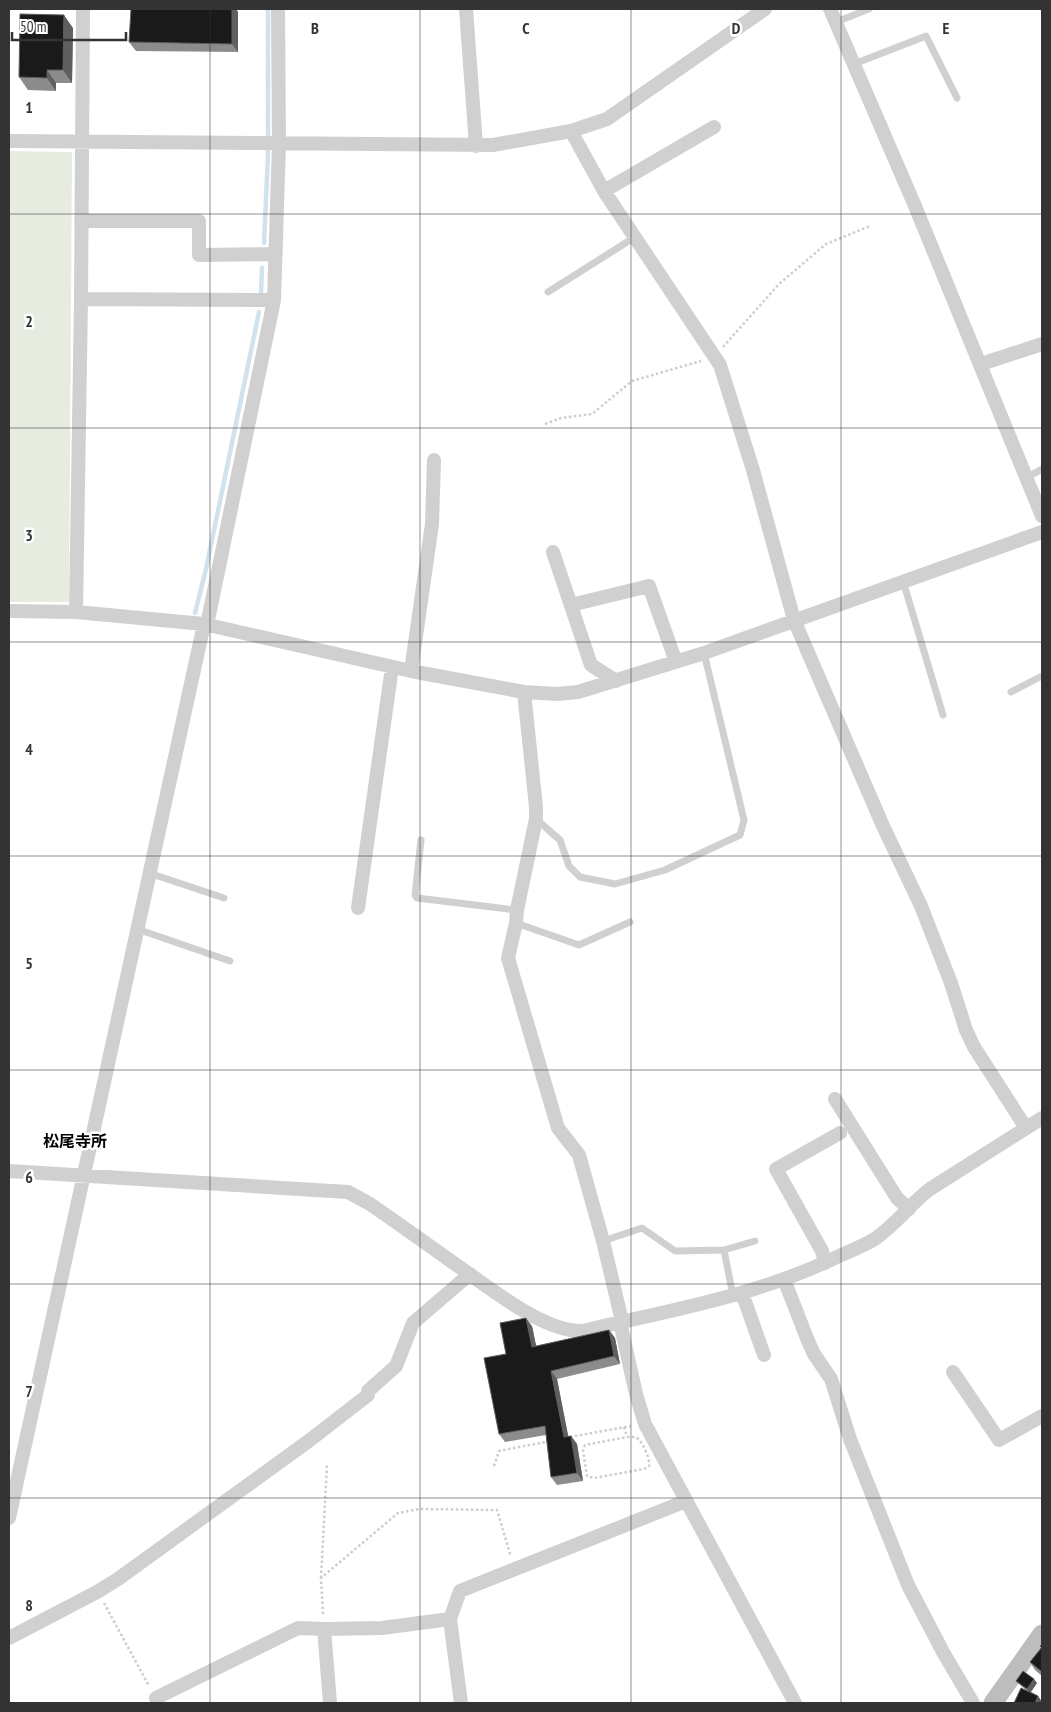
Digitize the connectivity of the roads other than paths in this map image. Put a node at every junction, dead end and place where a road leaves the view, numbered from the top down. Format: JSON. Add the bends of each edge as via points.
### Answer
{"nodes":[{"id":1,"x":83,"y":9,"type":"edge"},
{"id":2,"x":278,"y":9,"type":"edge"},
{"id":3,"x":466,"y":9,"type":"edge"},
{"id":4,"x":765,"y":9,"type":"edge"},
{"id":5,"x":830,"y":9,"type":"edge"},
{"id":6,"x":870,"y":9,"type":"edge"},
{"id":7,"x":836,"y":22,"type":"junction"},
{"id":8,"x":854,"y":64,"type":"junction"},
{"id":9,"x":957,"y":98,"type":"dead end"},
{"id":10,"x":714,"y":127,"type":"dead end"},
{"id":11,"x":571,"y":131,"type":"junction"},
{"id":12,"x":9,"y":142,"type":"edge"},
{"id":13,"x":82,"y":143,"type":"junction"},
{"id":14,"x":271,"y":144,"type":"junction"},
{"id":15,"x":476,"y":146,"type":"junction"},
{"id":16,"x":604,"y":190,"type":"junction"},
{"id":17,"x":81,"y":221,"type":"junction"},
{"id":18,"x":635,"y":237,"type":"junction"},
{"id":19,"x":276,"y":254,"type":"junction"},
{"id":20,"x":548,"y":292,"type":"dead end"},
{"id":21,"x":81,"y":299,"type":"junction"},
{"id":22,"x":274,"y":300,"type":"junction"},
{"id":23,"x":1042,"y":344,"type":"edge"},
{"id":24,"x":981,"y":364,"type":"junction"},
{"id":25,"x":434,"y":460,"type":"dead end"},
{"id":26,"x":1042,"y":469,"type":"edge"},
{"id":27,"x":1026,"y":478,"type":"junction"},
{"id":28,"x":1042,"y":516,"type":"edge"},
{"id":29,"x":1042,"y":532,"type":"edge"},
{"id":30,"x":553,"y":552,"type":"dead end"},
{"id":31,"x":903,"y":581,"type":"junction"},
{"id":32,"x":571,"y":604,"type":"junction"},
{"id":33,"x":9,"y":611,"type":"edge"},
{"id":34,"x":76,"y":612,"type":"junction"},
{"id":35,"x":794,"y":620,"type":"junction"},
{"id":36,"x":206,"y":624,"type":"junction"},
{"id":37,"x":704,"y":653,"type":"junction"},
{"id":38,"x":676,"y":662,"type":"junction"},
{"id":39,"x":392,"y":666,"type":"junction"},
{"id":40,"x":411,"y":671,"type":"junction"},
{"id":41,"x":1042,"y":676,"type":"edge"},
{"id":42,"x":616,"y":681,"type":"junction"},
{"id":43,"x":524,"y":692,"type":"junction"},
{"id":44,"x":1011,"y":692,"type":"dead end"},
{"id":45,"x":943,"y":715,"type":"dead end"},
{"id":46,"x":536,"y":819,"type":"junction"},
{"id":47,"x":421,"y":840,"type":"dead end"},
{"id":48,"x":149,"y":873,"type":"junction"},
{"id":49,"x":224,"y":898,"type":"dead end"},
{"id":50,"x":358,"y":908,"type":"dead end"},
{"id":51,"x":517,"y":917,"type":"junction"},
{"id":52,"x":630,"y":922,"type":"dead end"},
{"id":53,"x":137,"y":929,"type":"junction"},
{"id":54,"x":230,"y":961,"type":"dead end"},
{"id":55,"x":834,"y":1099,"type":"dead end"},
{"id":56,"x":1042,"y":1118,"type":"edge"},
{"id":57,"x":1026,"y":1128,"type":"junction"},
{"id":58,"x":840,"y":1133,"type":"dead end"},
{"id":59,"x":9,"y":1171,"type":"edge"},
{"id":60,"x":83,"y":1177,"type":"junction"},
{"id":61,"x":909,"y":1209,"type":"junction"},
{"id":62,"x":603,"y":1240,"type":"junction"},
{"id":63,"x":755,"y":1241,"type":"dead end"},
{"id":64,"x":724,"y":1250,"type":"junction"},
{"id":65,"x":826,"y":1263,"type":"junction"},
{"id":66,"x":470,"y":1274,"type":"junction"},
{"id":67,"x":784,"y":1279,"type":"junction"},
{"id":68,"x":738,"y":1295,"type":"junction"},
{"id":69,"x":621,"y":1322,"type":"junction"},
{"id":70,"x":764,"y":1355,"type":"dead end"},
{"id":71,"x":953,"y":1372,"type":"dead end"},
{"id":72,"x":1042,"y":1416,"type":"edge"},
{"id":73,"x":11,"y":1498,"type":"edge"},
{"id":74,"x":686,"y":1501,"type":"junction"},
{"id":75,"x":9,"y":1518,"type":"edge"},
{"id":76,"x":450,"y":1618,"type":"junction"},
{"id":77,"x":324,"y":1629,"type":"junction"},
{"id":78,"x":1042,"y":1634,"type":"edge"},
{"id":79,"x":9,"y":1638,"type":"edge"},
{"id":80,"x":156,"y":1698,"type":"road end"},
{"id":81,"x":330,"y":1703,"type":"edge"},
{"id":82,"x":461,"y":1703,"type":"edge"},
{"id":83,"x":795,"y":1703,"type":"edge"},
{"id":84,"x":973,"y":1703,"type":"edge"},
{"id":85,"x":993,"y":1703,"type":"edge"}],
"edges":[{"from":1,"to":13,"type":"street"},
{"from":2,"to":14,"type":"street"},
{"from":3,"to":15,"type":"street"},
{"from":4,"to":11,"type":"street","via":[[607,119]]},
{"from":5,"to":7,"type":"street"},
{"from":6,"to":7,"type":"lane"},
{"from":7,"to":8,"type":"street"},
{"from":8,"to":9,"type":"lane","via":[[926,36]]},
{"from":8,"to":24,"type":"street"},
{"from":10,"to":16,"type":"street"},
{"from":11,"to":15,"type":"street","via":[[493,146]]},
{"from":11,"to":16,"type":"street"},
{"from":12,"to":13,"type":"street"},
{"from":13,"to":14,"type":"street"},
{"from":13,"to":17,"type":"street"},
{"from":14,"to":15,"type":"street"},
{"from":14,"to":19,"type":"street"},
{"from":16,"to":18,"type":"street"},
{"from":17,"to":19,"type":"street","via":[[199,221],[199,255]]},
{"from":17,"to":21,"type":"street"},
{"from":18,"to":20,"type":"lane"},
{"from":18,"to":35,"type":"street","via":[[720,365]]},
{"from":19,"to":22,"type":"street"},
{"from":21,"to":22,"type":"street"},
{"from":21,"to":34,"type":"street"},
{"from":22,"to":36,"type":"street"},
{"from":23,"to":24,"type":"street"},
{"from":24,"to":27,"type":"street"},
{"from":25,"to":40,"type":"street","via":[[432,524]]},
{"from":26,"to":27,"type":"lane"},
{"from":27,"to":28,"type":"street"},
{"from":29,"to":31,"type":"street"},
{"from":30,"to":32,"type":"street"},
{"from":31,"to":35,"type":"street"},
{"from":31,"to":45,"type":"lane"},
{"from":32,"to":38,"type":"street","via":[[649,586]]},
{"from":32,"to":42,"type":"street","via":[[591,665]]},
{"from":33,"to":34,"type":"street"},
{"from":34,"to":36,"type":"street"},
{"from":35,"to":37,"type":"street"},
{"from":35,"to":57,"type":"street","via":[[921,906],[966,1030]]},
{"from":36,"to":39,"type":"street"},
{"from":36,"to":48,"type":"street"},
{"from":37,"to":38,"type":"street"},
{"from":37,"to":46,"type":"lane","via":[[744,820],[740,835],[665,870],[615,884],[580,877],[569,866],[560,840]]},
{"from":38,"to":42,"type":"street"},
{"from":39,"to":40,"type":"street"},
{"from":39,"to":50,"type":"street"},
{"from":40,"to":43,"type":"street"},
{"from":41,"to":44,"type":"lane"},
{"from":42,"to":43,"type":"street","via":[[578,692]]},
{"from":43,"to":46,"type":"street"},
{"from":46,"to":51,"type":"street"},
{"from":47,"to":51,"type":"lane","via":[[414,895],[417,898]]},
{"from":48,"to":49,"type":"lane"},
{"from":48,"to":53,"type":"street"},
{"from":51,"to":52,"type":"lane","via":[[578,945]]},
{"from":51,"to":62,"type":"street","via":[[508,958],[558,1128],[579,1155]]},
{"from":53,"to":54,"type":"lane"},
{"from":53,"to":60,"type":"street"},
{"from":55,"to":61,"type":"street","via":[[898,1198]]},
{"from":56,"to":57,"type":"street"},
{"from":57,"to":61,"type":"street","via":[[930,1188]]},
{"from":58,"to":65,"type":"street","via":[[776,1169]]},
{"from":59,"to":60,"type":"street"},
{"from":60,"to":66,"type":"street","via":[[348,1192]]},
{"from":60,"to":73,"type":"street"},
{"from":61,"to":65,"type":"street","via":[[873,1240]]},
{"from":62,"to":64,"type":"lane","via":[[642,1228],[675,1251]]},
{"from":62,"to":69,"type":"street"},
{"from":63,"to":64,"type":"lane"},
{"from":64,"to":68,"type":"lane"},
{"from":65,"to":67,"type":"street"},
{"from":66,"to":69,"type":"street","via":[[520,1308],[562,1328],[583,1331]]},
{"from":66,"to":79,"type":"street","via":[[413,1323],[398,1361],[368,1391],[368,1396],[118,1579]]},
{"from":67,"to":68,"type":"street"},
{"from":67,"to":84,"type":"street","via":[[808,1341],[831,1379],[850,1439],[908,1585]]},
{"from":68,"to":69,"type":"street"},
{"from":68,"to":70,"type":"street"},
{"from":69,"to":74,"type":"street","via":[[645,1424]]},
{"from":71,"to":72,"type":"street","via":[[999,1440]]},
{"from":73,"to":75,"type":"street"},
{"from":74,"to":76,"type":"street","via":[[460,1591]]},
{"from":74,"to":83,"type":"street"},
{"from":76,"to":77,"type":"street","via":[[382,1628]]},
{"from":76,"to":82,"type":"street"},
{"from":77,"to":80,"type":"street","via":[[298,1628]]},
{"from":77,"to":81,"type":"street"},
{"from":78,"to":85,"type":"main road"}]}
